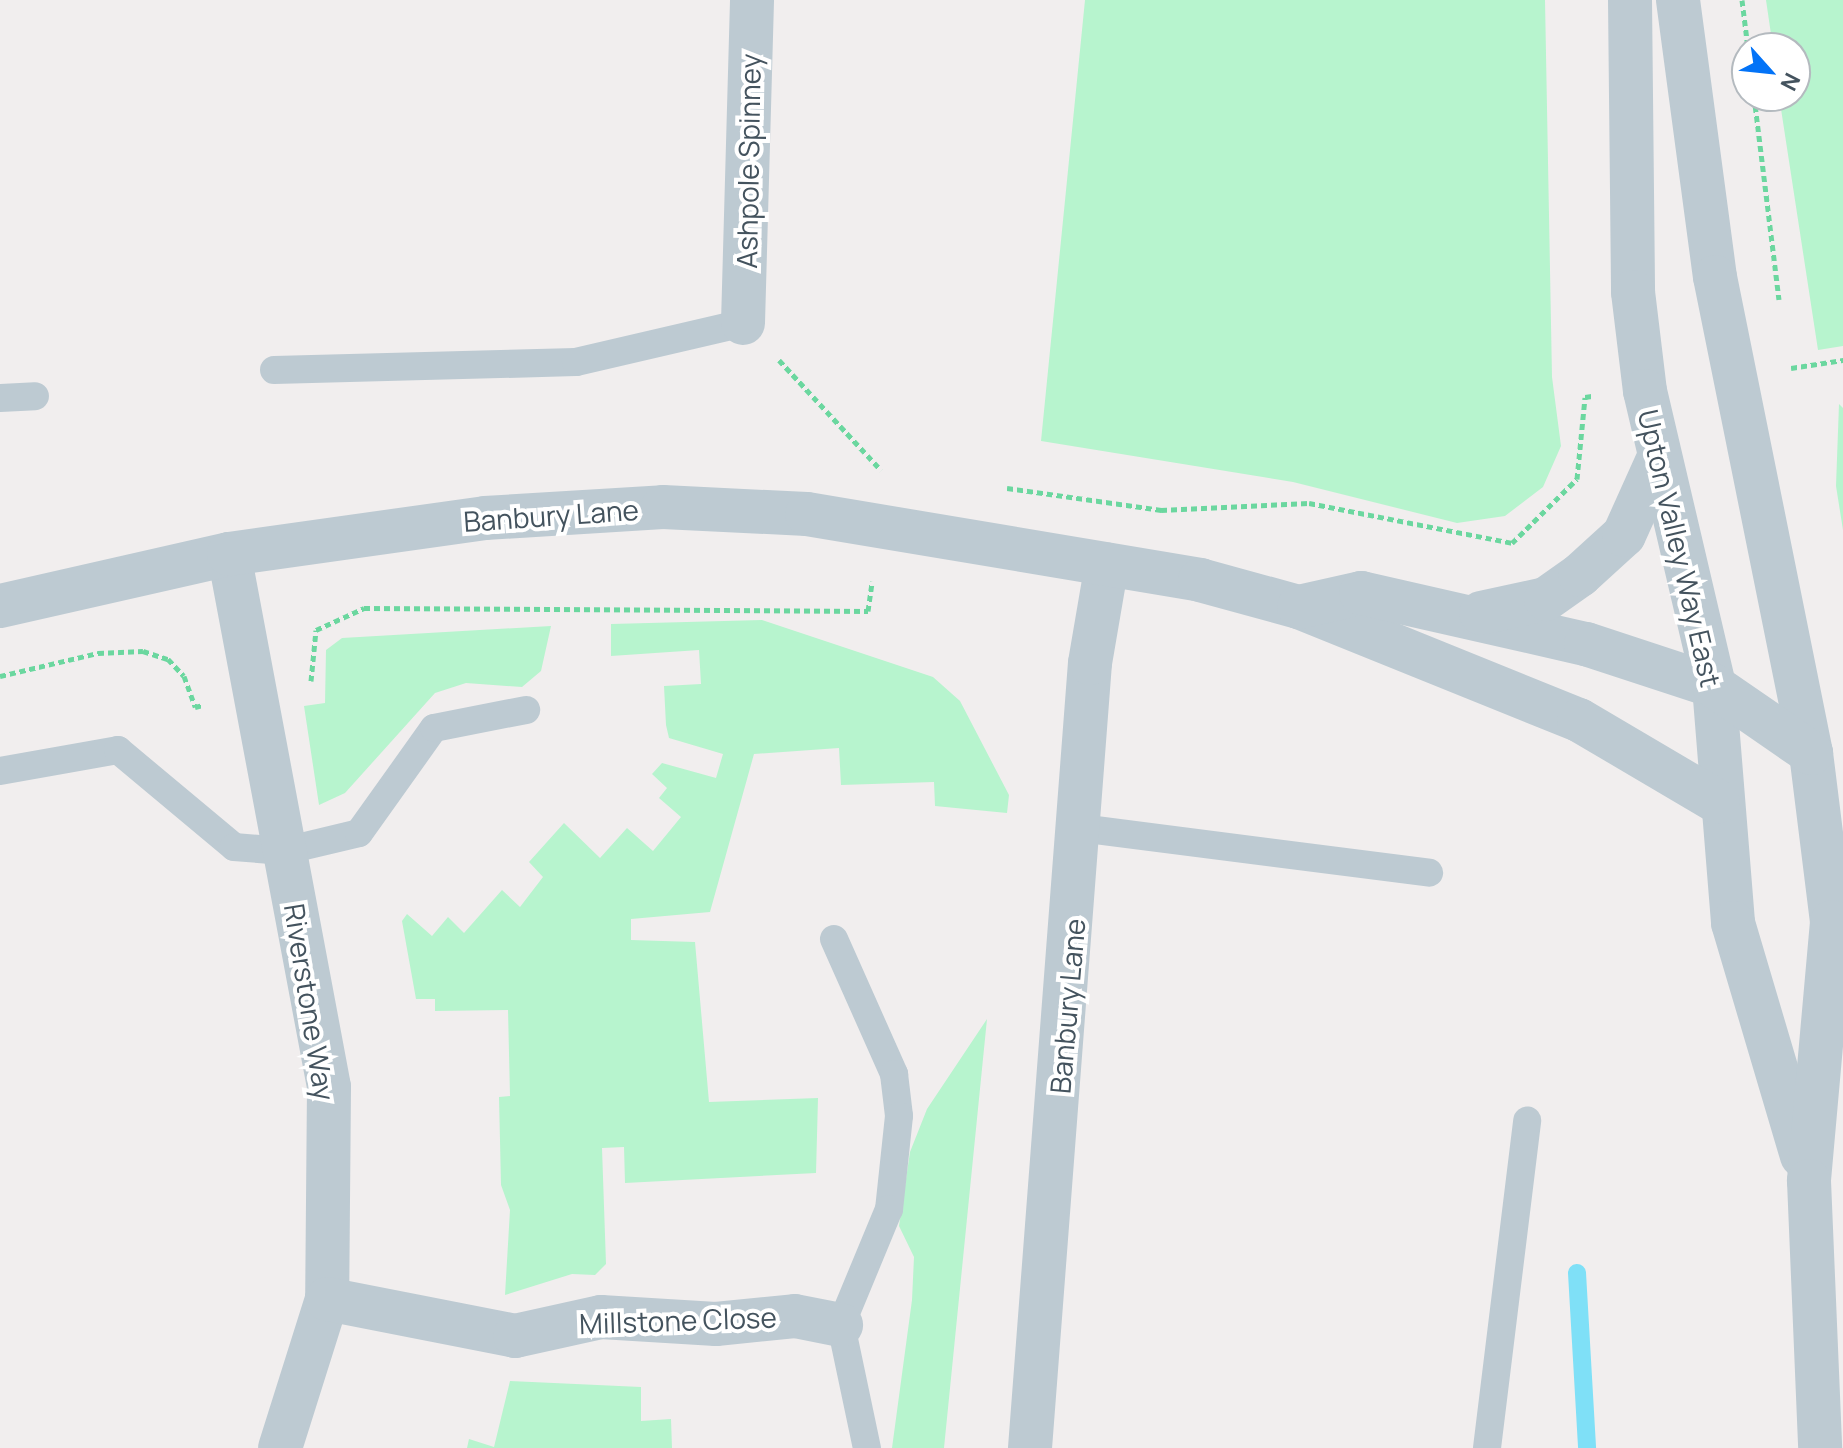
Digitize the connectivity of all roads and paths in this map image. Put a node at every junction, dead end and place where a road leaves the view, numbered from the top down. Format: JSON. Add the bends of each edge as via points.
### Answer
{"nodes":[{"id":1,"x":752,"y":0,"type":"edge"},
{"id":2,"x":1630,"y":0,"type":"edge"},
{"id":3,"x":1678,"y":0,"type":"edge"},
{"id":4,"x":1742,"y":0,"type":"edge"},
{"id":5,"x":1746,"y":32,"type":"edge"},
{"id":6,"x":1756,"y":112,"type":"edge"},
{"id":7,"x":1781,"y":316,"type":"dead end"},
{"id":8,"x":743,"y":323,"type":"junction"},
{"id":9,"x":1789,"y":357,"type":"dead end"},
{"id":10,"x":1843,"y":360,"type":"edge"},
{"id":11,"x":274,"y":370,"type":"dead end"},
{"id":12,"x":35,"y":396,"type":"dead end"},
{"id":13,"x":0,"y":398,"type":"edge"},
{"id":14,"x":1659,"y":457,"type":"junction"},
{"id":15,"x":882,"y":470,"type":"dead end"},
{"id":16,"x":229,"y":554,"type":"junction"},
{"id":17,"x":1107,"y":564,"type":"junction"},
{"id":18,"x":0,"y":606,"type":"edge"},
{"id":19,"x":1299,"y":607,"type":"junction"},
{"id":20,"x":1475,"y":614,"type":"junction"},
{"id":21,"x":0,"y":676,"type":"edge"},
{"id":22,"x":1714,"y":686,"type":"junction"},
{"id":23,"x":255,"y":697,"type":"junction"},
{"id":24,"x":526,"y":710,"type":"dead end"},
{"id":25,"x":1811,"y":753,"type":"junction"},
{"id":26,"x":0,"y":771,"type":"edge"},
{"id":27,"x":1718,"y":802,"type":"junction"},
{"id":28,"x":1080,"y":828,"type":"junction"},
{"id":29,"x":284,"y":851,"type":"junction"},
{"id":30,"x":1429,"y":873,"type":"dead end"},
{"id":31,"x":834,"y":939,"type":"dead end"},
{"id":32,"x":1527,"y":1120,"type":"dead end"},
{"id":33,"x":1809,"y":1181,"type":"junction"},
{"id":34,"x":327,"y":1299,"type":"junction"},
{"id":35,"x":841,"y":1325,"type":"junction"},
{"id":36,"x":280,"y":1448,"type":"edge"},
{"id":37,"x":867,"y":1448,"type":"edge"},
{"id":38,"x":1030,"y":1448,"type":"edge"},
{"id":39,"x":1487,"y":1448,"type":"edge"},
{"id":40,"x":1820,"y":1448,"type":"edge"}],
"edges":[{"from":1,"to":8,"type":"street","name":"Ashpole Spinney"},
{"from":2,"to":14,"type":"street","name":"Upton Valley Way East","via":[[1633,292]]},
{"from":3,"to":25,"type":"street","name":"Upton Valley Way East","via":[[1715,277]]},
{"from":4,"to":5,"type":"path"},
{"from":6,"to":7,"type":"path"},
{"from":8,"to":11,"type":"lane","via":[[576,362]]},
{"from":8,"to":15,"type":"path"},
{"from":9,"to":10,"type":"path","via":[[1792,371]]},
{"from":12,"to":13,"type":"lane"},
{"from":14,"to":20,"type":"street","via":[[1624,535],[1580,575],[1546,599]]},
{"from":14,"to":22,"type":"street","name":"Upton Valley Way East"},
{"from":16,"to":17,"type":"street","name":"Banbury Lane","via":[[485,518],[663,507],[878,523]]},
{"from":16,"to":18,"type":"street","name":"Banbury Lane"},
{"from":16,"to":23,"type":"street","name":"Riverstone Way"},
{"from":17,"to":19,"type":"street","name":"Banbury Lane"},
{"from":17,"to":28,"type":"street","name":"Banbury Lane","via":[[1090,663]]},
{"from":19,"to":20,"type":"street","name":"Banbury Lane","via":[[1361,593]]},
{"from":19,"to":27,"type":"street","name":"Banbury Lane","via":[[1579,720]]},
{"from":20,"to":22,"type":"street","name":"Banbury Lane"},
{"from":21,"to":23,"type":"path","via":[[98,653],[143,651],[168,659],[184,676],[195,707]]},
{"from":22,"to":25,"type":"street","name":"Banbury Lane"},
{"from":22,"to":27,"type":"street","name":"Upton Valley Way East"},
{"from":23,"to":29,"type":"street","name":"Riverstone Way"},
{"from":24,"to":29,"type":"lane","via":[[434,728],[359,833]]},
{"from":25,"to":33,"type":"street","name":"Upton Valley Way East","via":[[1832,922]]},
{"from":26,"to":29,"type":"lane","via":[[118,750],[234,847]]},
{"from":27,"to":33,"type":"street","name":"Upton Valley Way East","via":[[1733,923]]},
{"from":28,"to":30,"type":"lane"},
{"from":28,"to":38,"type":"street","name":"Banbury Lane"},
{"from":29,"to":34,"type":"street","name":"Riverstone Way","via":[[329,1087]]},
{"from":31,"to":35,"type":"lane","via":[[894,1074],[899,1116],[889,1209]]},
{"from":32,"to":39,"type":"lane"},
{"from":33,"to":40,"type":"street","name":"Upton Valley Way East"},
{"from":34,"to":35,"type":"street","name":"Millstone Close","via":[[515,1336],[601,1317],[716,1324],[795,1316]]},
{"from":34,"to":36,"type":"street","name":"Riverstone Way"},
{"from":35,"to":37,"type":"lane"}]}
